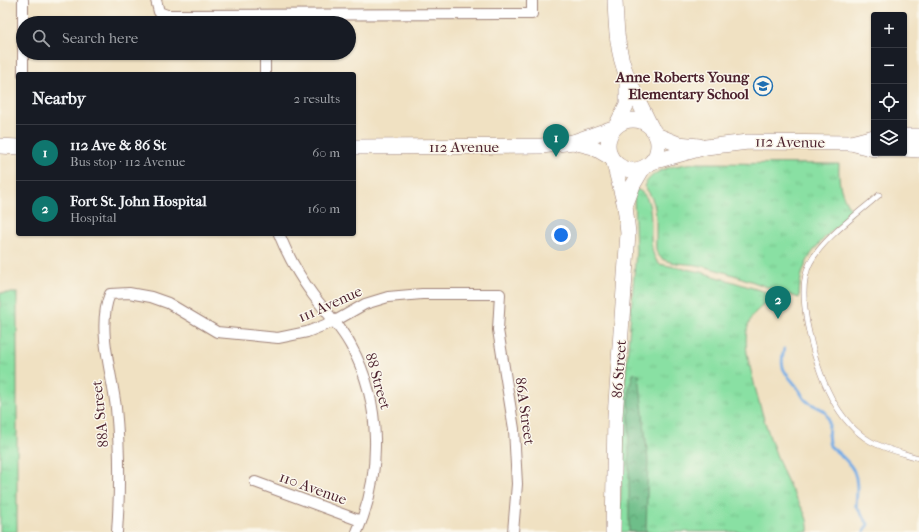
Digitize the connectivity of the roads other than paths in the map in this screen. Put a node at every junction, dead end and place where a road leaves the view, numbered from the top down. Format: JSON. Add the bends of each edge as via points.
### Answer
{"nodes":[{"id":1,"x":23,"y":0,"type":"edge"},
{"id":2,"x":156,"y":0,"type":"edge"},
{"id":3,"x":532,"y":0,"type":"edge"},
{"id":4,"x":615,"y":0,"type":"edge"},
{"id":5,"x":23,"y":16,"type":"edge"},
{"id":6,"x":192,"y":16,"type":"edge"},
{"id":7,"x":356,"y":17,"type":"edge"},
{"id":8,"x":22,"y":60,"type":"edge"},
{"id":9,"x":265,"y":60,"type":"edge"},
{"id":10,"x":22,"y":72,"type":"edge"},
{"id":11,"x":265,"y":72,"type":"edge"},
{"id":12,"x":627,"y":76,"type":"junction"},
{"id":13,"x":615,"y":126,"type":"junction"},
{"id":14,"x":654,"y":131,"type":"junction"},
{"id":15,"x":907,"y":136,"type":"edge"},
{"id":16,"x":919,"y":136,"type":"edge"},
{"id":17,"x":871,"y":138,"type":"edge"},
{"id":18,"x":573,"y":142,"type":"junction"},
{"id":19,"x":851,"y":143,"type":"junction"},
{"id":20,"x":0,"y":146,"type":"edge"},
{"id":21,"x":16,"y":147,"type":"edge"},
{"id":22,"x":356,"y":147,"type":"edge"},
{"id":23,"x":706,"y":147,"type":"junction"},
{"id":24,"x":871,"y":148,"type":"edge"},
{"id":25,"x":907,"y":149,"type":"edge"},
{"id":26,"x":919,"y":150,"type":"edge"},
{"id":27,"x":612,"y":160,"type":"junction"},
{"id":28,"x":648,"y":165,"type":"junction"},
{"id":29,"x":880,"y":195,"type":"dead end"},
{"id":30,"x":625,"y":206,"type":"junction"},
{"id":31,"x":280,"y":236,"type":"edge"},
{"id":32,"x":110,"y":294,"type":"joint"},
{"id":33,"x":500,"y":294,"type":"joint"},
{"id":34,"x":335,"y":321,"type":"junction"},
{"id":35,"x":919,"y":458,"type":"edge"},
{"id":36,"x":255,"y":482,"type":"dead end"},
{"id":37,"x":361,"y":521,"type":"junction"},
{"id":38,"x":117,"y":532,"type":"edge"},
{"id":39,"x":357,"y":532,"type":"edge"},
{"id":40,"x":513,"y":532,"type":"edge"},
{"id":41,"x":613,"y":532,"type":"edge"}],
"edges":[{"from":1,"to":5,"type":"street"},
{"from":2,"to":6,"type":"street","via":[[159,12],[167,15]]},
{"from":3,"to":7,"type":"street","via":[[532,14]]},
{"from":4,"to":12,"type":"street","via":[[618,43]]},
{"from":8,"to":10,"type":"street"},
{"from":9,"to":11,"type":"street"},
{"from":12,"to":13,"type":"street","via":[[627,104]]},
{"from":12,"to":14,"type":"street"},
{"from":13,"to":14,"type":"street","via":[[626,121],[642,121]]},
{"from":13,"to":18,"type":"street","name":"112 Avenue"},
{"from":13,"to":27,"type":"street","via":[[608,142]]},
{"from":14,"to":23,"type":"street","name":"112 Avenue","via":[[678,144]]},
{"from":14,"to":28,"type":"street","via":[[658,148]]},
{"from":15,"to":16,"type":"street"},
{"from":17,"to":19,"type":"street","name":"112 Avenue"},
{"from":18,"to":22,"type":"street","name":"112 Avenue","via":[[519,147]]},
{"from":18,"to":27,"type":"street","name":"112 Avenue","via":[[593,147]]},
{"from":19,"to":23,"type":"street","name":"112 Avenue","via":[[748,142]]},
{"from":19,"to":24,"type":"street","name":"112 Avenue"},
{"from":20,"to":21,"type":"street"},
{"from":23,"to":28,"type":"street","name":"112 Avenue"},
{"from":25,"to":26,"type":"street"},
{"from":27,"to":28,"type":"street","via":[[620,168],[627,170]]},
{"from":27,"to":30,"type":"street","name":"86 Street"},
{"from":28,"to":30,"type":"street","name":"86 Street","via":[[632,185]]},
{"from":29,"to":35,"type":"lane","via":[[838,231],[814,257],[806,274],[806,315],[823,382],[845,418],[870,441]]},
{"from":30,"to":41,"type":"street","name":"86 Street","via":[[628,251],[616,410]]},
{"from":31,"to":34,"type":"street","name":"88 Street","via":[[298,273]]},
{"from":32,"to":34,"type":"street","name":"111 Avenue","via":[[129,293],[151,297],[168,303],[217,332],[236,335],[278,338],[307,332]]},
{"from":32,"to":38,"type":"street","name":"88A Street","via":[[106,304],[105,329],[119,447]]},
{"from":33,"to":34,"type":"street","name":"111 Avenue","via":[[422,294],[388,297],[354,309]]},
{"from":33,"to":40,"type":"street","name":"86A Street","via":[[498,330],[514,429],[517,484]]},
{"from":34,"to":37,"type":"street","name":"88 Street","via":[[351,346],[362,372],[374,422],[374,475]]},
{"from":36,"to":37,"type":"street","name":"110 Avenue"},
{"from":37,"to":39,"type":"street","name":"88 Street"}]}
